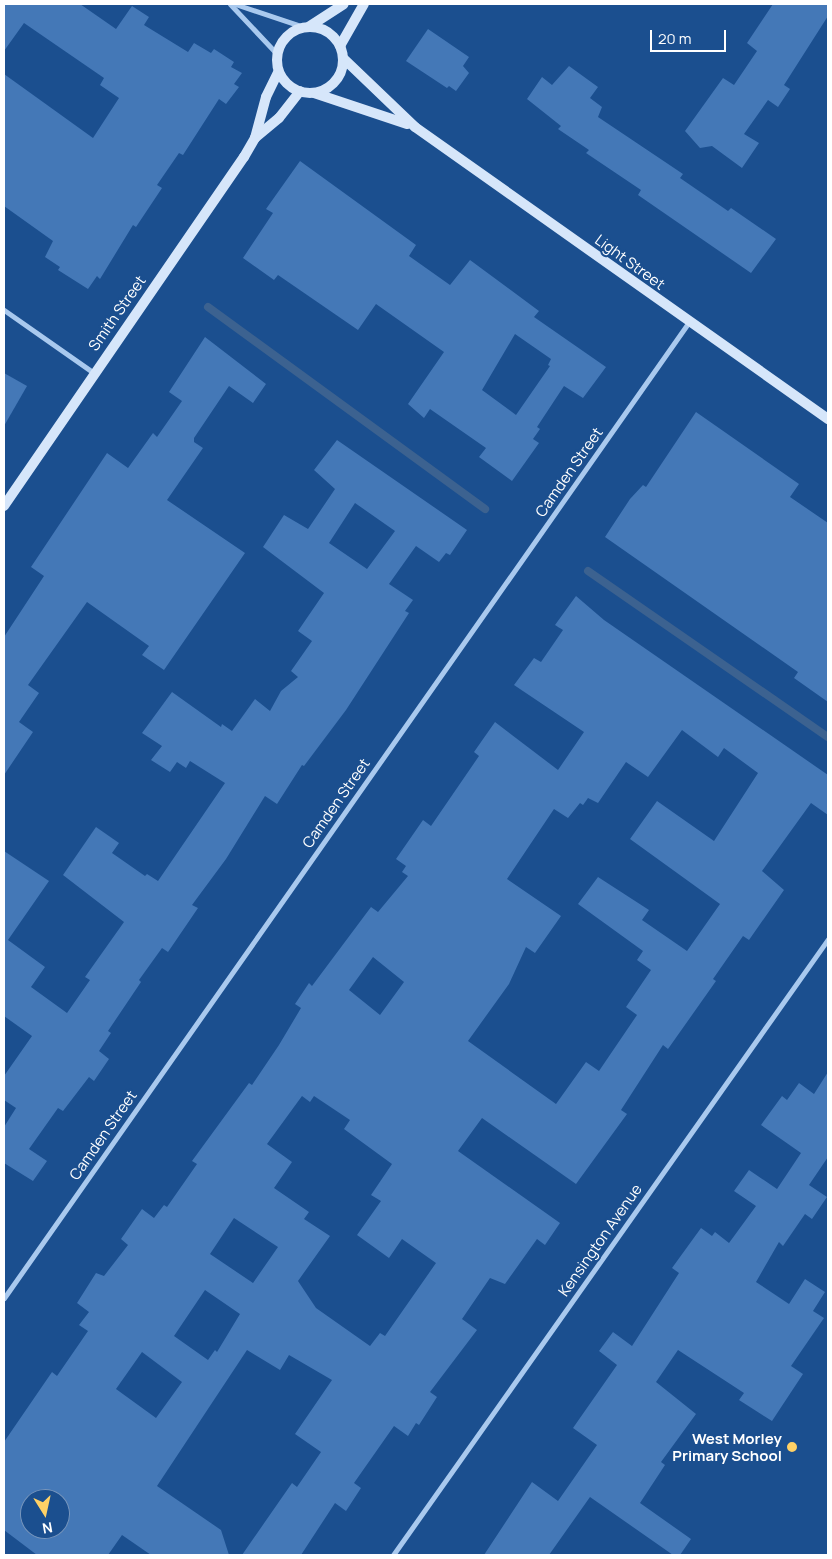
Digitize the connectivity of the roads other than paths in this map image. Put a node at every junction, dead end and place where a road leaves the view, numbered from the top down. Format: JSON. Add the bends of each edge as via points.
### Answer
{"nodes":[{"id":1,"x":230,"y":4,"type":"edge"},
{"id":2,"x":235,"y":4,"type":"edge"},
{"id":3,"x":344,"y":4,"type":"edge"},
{"id":4,"x":364,"y":4,"type":"edge"},
{"id":5,"x":307,"y":26,"type":"junction"},
{"id":6,"x":340,"y":46,"type":"junction"},
{"id":7,"x":276,"y":54,"type":"junction"},
{"id":8,"x":343,"y":58,"type":"junction"},
{"id":9,"x":278,"y":72,"type":"junction"},
{"id":10,"x":300,"y":92,"type":"junction"},
{"id":11,"x":314,"y":93,"type":"junction"},
{"id":12,"x":415,"y":127,"type":"junction"},
{"id":13,"x":256,"y":138,"type":"junction"},
{"id":14,"x":4,"y":310,"type":"edge"},
{"id":15,"x":689,"y":322,"type":"junction"},
{"id":16,"x":94,"y":372,"type":"junction"},
{"id":17,"x":828,"y":419,"type":"edge"},
{"id":18,"x":4,"y":506,"type":"edge"},
{"id":19,"x":828,"y":938,"type":"edge"},
{"id":20,"x":4,"y":1298,"type":"edge"},
{"id":21,"x":393,"y":1555,"type":"edge"}],
"edges":[{"from":1,"to":7,"type":"street"},
{"from":2,"to":5,"type":"street"},
{"from":3,"to":5,"type":"street"},
{"from":4,"to":6,"type":"street"},
{"from":5,"to":6,"type":"street","via":[[328,32]]},
{"from":5,"to":7,"type":"street","via":[[286,36]]},
{"from":6,"to":8,"type":"street"},
{"from":7,"to":9,"type":"street"},
{"from":8,"to":11,"type":"street","via":[[342,68],[332,84]]},
{"from":8,"to":12,"type":"street","name":"Light Street"},
{"from":9,"to":10,"type":"street","via":[[287,84]]},
{"from":9,"to":13,"type":"street","name":"Smith Street","via":[[266,97]]},
{"from":10,"to":11,"type":"street"},
{"from":10,"to":13,"type":"street","name":"Smith Street","via":[[279,118]]},
{"from":11,"to":12,"type":"street","name":"Light Street"},
{"from":12,"to":15,"type":"street","name":"Light Street"},
{"from":13,"to":16,"type":"street","name":"Smith Street"},
{"from":14,"to":16,"type":"street"},
{"from":15,"to":17,"type":"street","name":"Light Street"},
{"from":15,"to":20,"type":"street","name":"Camden Street"},
{"from":16,"to":18,"type":"street","name":"Smith Street"},
{"from":19,"to":21,"type":"street","name":"Kensington Avenue"}]}
